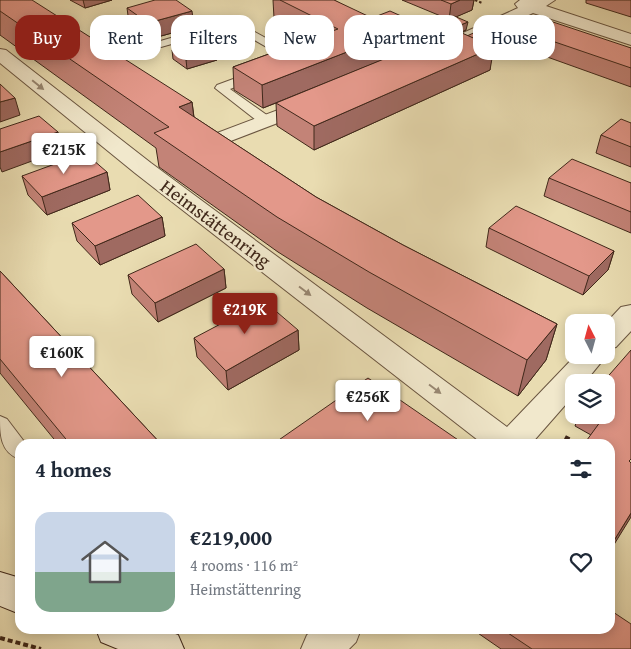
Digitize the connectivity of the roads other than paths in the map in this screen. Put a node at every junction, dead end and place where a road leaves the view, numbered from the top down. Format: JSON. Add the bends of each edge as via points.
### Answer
{"nodes":[{"id":1,"x":512,"y":0,"type":"edge"},
{"id":2,"x":540,"y":4,"type":"edge"},
{"id":3,"x":463,"y":39,"type":"edge"},
{"id":4,"x":631,"y":40,"type":"edge"},
{"id":5,"x":161,"y":44,"type":"edge"},
{"id":6,"x":0,"y":54,"type":"edge"},
{"id":7,"x":281,"y":66,"type":"edge"},
{"id":8,"x":264,"y":72,"type":"edge"},
{"id":9,"x":325,"y":98,"type":"edge"},
{"id":10,"x":266,"y":121,"type":"junction"},
{"id":11,"x":195,"y":148,"type":"edge"},
{"id":12,"x":169,"y":158,"type":"edge"},
{"id":13,"x":142,"y":168,"type":"junction"},
{"id":14,"x":631,"y":314,"type":"edge"},
{"id":15,"x":615,"y":331,"type":"edge"},
{"id":16,"x":585,"y":364,"type":"edge"},
{"id":17,"x":0,"y":424,"type":"edge"},
{"id":18,"x":499,"y":439,"type":"edge"},
{"id":19,"x":516,"y":439,"type":"edge"},
{"id":20,"x":15,"y":444,"type":"edge"},
{"id":21,"x":0,"y":589,"type":"edge"},
{"id":22,"x":15,"y":594,"type":"edge"},
{"id":23,"x":128,"y":634,"type":"edge"},
{"id":24,"x":337,"y":634,"type":"edge"},
{"id":25,"x":164,"y":649,"type":"edge"},
{"id":26,"x":321,"y":649,"type":"edge"}],
"edges":[{"from":1,"to":2,"type":"street"},
{"from":2,"to":3,"type":"street"},
{"from":2,"to":4,"type":"street"},
{"from":5,"to":7,"type":"lane","via":[[234,23],[298,60]]},
{"from":6,"to":13,"type":"street","name":"Heimstättenring","one_way":true},
{"from":8,"to":10,"type":"lane","via":[[221,88]]},
{"from":9,"to":10,"type":"street"},
{"from":10,"to":11,"type":"street"},
{"from":12,"to":13,"type":"street"},
{"from":13,"to":18,"type":"street","name":"Heimstättenring","one_way":true},
{"from":14,"to":15,"type":"street"},
{"from":16,"to":19,"type":"street"},
{"from":17,"to":20,"type":"lane"},
{"from":21,"to":22,"type":"street"},
{"from":23,"to":25,"type":"street"},
{"from":24,"to":26,"type":"street"}]}
